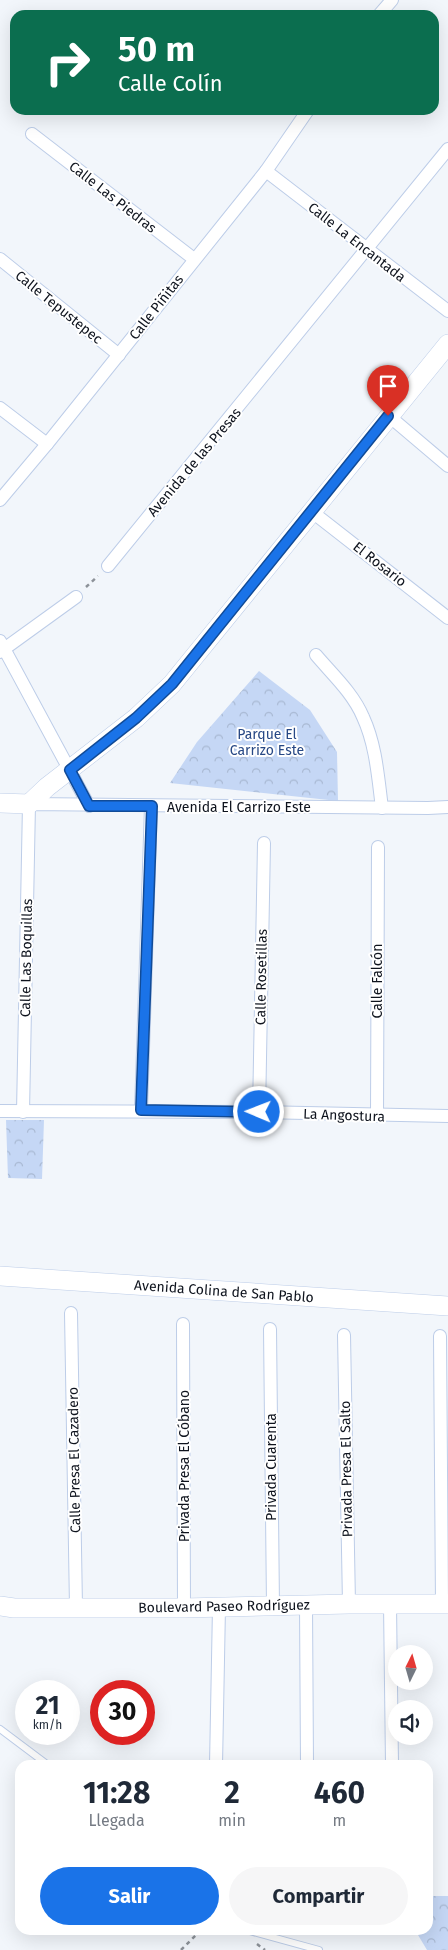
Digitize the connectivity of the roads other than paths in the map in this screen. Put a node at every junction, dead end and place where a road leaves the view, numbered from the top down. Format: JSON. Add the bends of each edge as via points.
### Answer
{"nodes":[{"id":1,"x":392,"y":0,"type":"edge"},
{"id":2,"x":383,"y":10,"type":"edge"},
{"id":3,"x":305,"y":115,"type":"edge"},
{"id":4,"x":32,"y":134,"type":"dead end"},
{"id":5,"x":448,"y":149,"type":"edge"},
{"id":6,"x":266,"y":172,"type":"junction"},
{"id":7,"x":366,"y":250,"type":"junction"},
{"id":8,"x":0,"y":259,"type":"edge"},
{"id":9,"x":194,"y":260,"type":"junction"},
{"id":10,"x":448,"y":311,"type":"edge"},
{"id":11,"x":448,"y":344,"type":"edge"},
{"id":12,"x":119,"y":355,"type":"junction"},
{"id":13,"x":0,"y":408,"type":"edge"},
{"id":14,"x":388,"y":416,"type":"junction"},
{"id":15,"x":47,"y":444,"type":"junction"},
{"id":16,"x":448,"y":466,"type":"edge"},
{"id":17,"x":0,"y":500,"type":"edge"},
{"id":18,"x":311,"y":511,"type":"junction"},
{"id":19,"x":108,"y":566,"type":"road end"},
{"id":20,"x":76,"y":597,"type":"road end"},
{"id":21,"x":448,"y":618,"type":"edge"},
{"id":22,"x":1,"y":648,"type":"edge"},
{"id":23,"x":316,"y":656,"type":"dead end"},
{"id":24,"x":70,"y":770,"type":"junction"},
{"id":25,"x":0,"y":803,"type":"edge"},
{"id":26,"x":29,"y":804,"type":"junction"},
{"id":27,"x":89,"y":806,"type":"junction"},
{"id":28,"x":152,"y":806,"type":"junction"},
{"id":29,"x":448,"y":807,"type":"edge"},
{"id":30,"x":382,"y":808,"type":"junction"},
{"id":31,"x":264,"y":843,"type":"dead end"},
{"id":32,"x":378,"y":847,"type":"dead end"},
{"id":33,"x":141,"y":1110,"type":"junction"},
{"id":34,"x":0,"y":1111,"type":"edge"},
{"id":35,"x":23,"y":1112,"type":"junction"},
{"id":36,"x":259,"y":1112,"type":"junction"},
{"id":37,"x":377,"y":1116,"type":"junction"},
{"id":38,"x":448,"y":1116,"type":"edge"},
{"id":39,"x":0,"y":1276,"type":"edge"},
{"id":40,"x":448,"y":1306,"type":"edge"},
{"id":41,"x":71,"y":1313,"type":"dead end"},
{"id":42,"x":183,"y":1324,"type":"dead end"},
{"id":43,"x":270,"y":1329,"type":"dead end"},
{"id":44,"x":344,"y":1335,"type":"dead end"},
{"id":45,"x":440,"y":1336,"type":"dead end"},
{"id":46,"x":349,"y":1604,"type":"junction"},
{"id":47,"x":390,"y":1604,"type":"junction"},
{"id":48,"x":445,"y":1604,"type":"edge"},
{"id":49,"x":306,"y":1605,"type":"junction"},
{"id":50,"x":0,"y":1606,"type":"edge"},
{"id":51,"x":272,"y":1606,"type":"junction"},
{"id":52,"x":76,"y":1608,"type":"junction"},
{"id":53,"x":184,"y":1608,"type":"junction"},
{"id":54,"x":219,"y":1608,"type":"junction"},
{"id":55,"x":0,"y":1729,"type":"edge"},
{"id":56,"x":41,"y":1760,"type":"edge"},
{"id":57,"x":216,"y":1760,"type":"edge"},
{"id":58,"x":307,"y":1760,"type":"edge"},
{"id":59,"x":392,"y":1760,"type":"edge"},
{"id":60,"x":264,"y":1935,"type":"edge"},
{"id":61,"x":319,"y":1950,"type":"edge"}],
"edges":[{"from":1,"to":2,"type":"street"},
{"from":3,"to":6,"type":"street","name":"Calle Piñitas"},
{"from":4,"to":9,"type":"street","name":"Calle Las Piedras"},
{"from":5,"to":7,"type":"street","name":"Avenida de las Presas"},
{"from":6,"to":7,"type":"street","name":"Calle La Encantada"},
{"from":6,"to":9,"type":"street","name":"Calle Piñitas"},
{"from":7,"to":10,"type":"street","name":"Calle La Encantada"},
{"from":7,"to":19,"type":"street","name":"Avenida de las Presas"},
{"from":8,"to":12,"type":"street","name":"Calle Tepustepec"},
{"from":9,"to":12,"type":"street","name":"Calle Piñitas"},
{"from":11,"to":14,"type":"street"},
{"from":12,"to":15,"type":"street","name":"Calle Piñitas"},
{"from":13,"to":15,"type":"street"},
{"from":14,"to":16,"type":"street"},
{"from":14,"to":18,"type":"street"},
{"from":15,"to":17,"type":"street","name":"Calle Piñitas"},
{"from":18,"to":21,"type":"street","name":"El Rosario"},
{"from":18,"to":24,"type":"street","via":[[172,684],[136,718]]},
{"from":20,"to":22,"type":"street"},
{"from":22,"to":24,"type":"street"},
{"from":23,"to":30,"type":"street","via":[[343,686],[363,716],[376,757]]},
{"from":24,"to":26,"type":"street"},
{"from":24,"to":27,"type":"street"},
{"from":25,"to":26,"type":"street","name":"Avenida El Carrizo Este"},
{"from":26,"to":27,"type":"street","name":"Avenida El Carrizo Este"},
{"from":26,"to":35,"type":"street","name":"Calle Las Boquillas"},
{"from":27,"to":28,"type":"street","name":"Avenida El Carrizo Este"},
{"from":28,"to":30,"type":"street","name":"Avenida El Carrizo Este"},
{"from":28,"to":33,"type":"street"},
{"from":29,"to":30,"type":"street","name":"Avenida El Carrizo Este"},
{"from":31,"to":36,"type":"street","name":"Calle Rosetillas"},
{"from":32,"to":37,"type":"street","name":"Calle Falcón"},
{"from":33,"to":35,"type":"street","name":"La Angostura"},
{"from":33,"to":36,"type":"street","name":"La Angostura"},
{"from":34,"to":35,"type":"street","name":"La Angostura"},
{"from":36,"to":37,"type":"street","name":"La Angostura"},
{"from":37,"to":38,"type":"street","name":"La Angostura"},
{"from":39,"to":40,"type":"street","name":"Avenida Colina de San Pablo"},
{"from":41,"to":52,"type":"street","name":"Calle Presa El Cazadero"},
{"from":42,"to":53,"type":"street","name":"Privada Presa El Cóbano"},
{"from":43,"to":51,"type":"street","name":"Privada Cuarenta"},
{"from":44,"to":46,"type":"street","name":"Privada Presa El Salto"},
{"from":45,"to":48,"type":"street"},
{"from":46,"to":47,"type":"street","name":"Boulevard Paseo Rodríguez"},
{"from":46,"to":49,"type":"street","name":"Boulevard Paseo Rodríguez"},
{"from":47,"to":48,"type":"street","name":"Boulevard Paseo Rodríguez"},
{"from":47,"to":59,"type":"street"},
{"from":49,"to":51,"type":"street","name":"Boulevard Paseo Rodríguez"},
{"from":49,"to":58,"type":"street"},
{"from":50,"to":52,"type":"street","name":"Boulevard Paseo Rodríguez"},
{"from":51,"to":54,"type":"street","name":"Boulevard Paseo Rodríguez"},
{"from":52,"to":53,"type":"street","name":"Boulevard Paseo Rodríguez"},
{"from":53,"to":54,"type":"street","name":"Boulevard Paseo Rodríguez"},
{"from":54,"to":57,"type":"street"},
{"from":55,"to":56,"type":"lane"},
{"from":60,"to":61,"type":"lane"}]}
